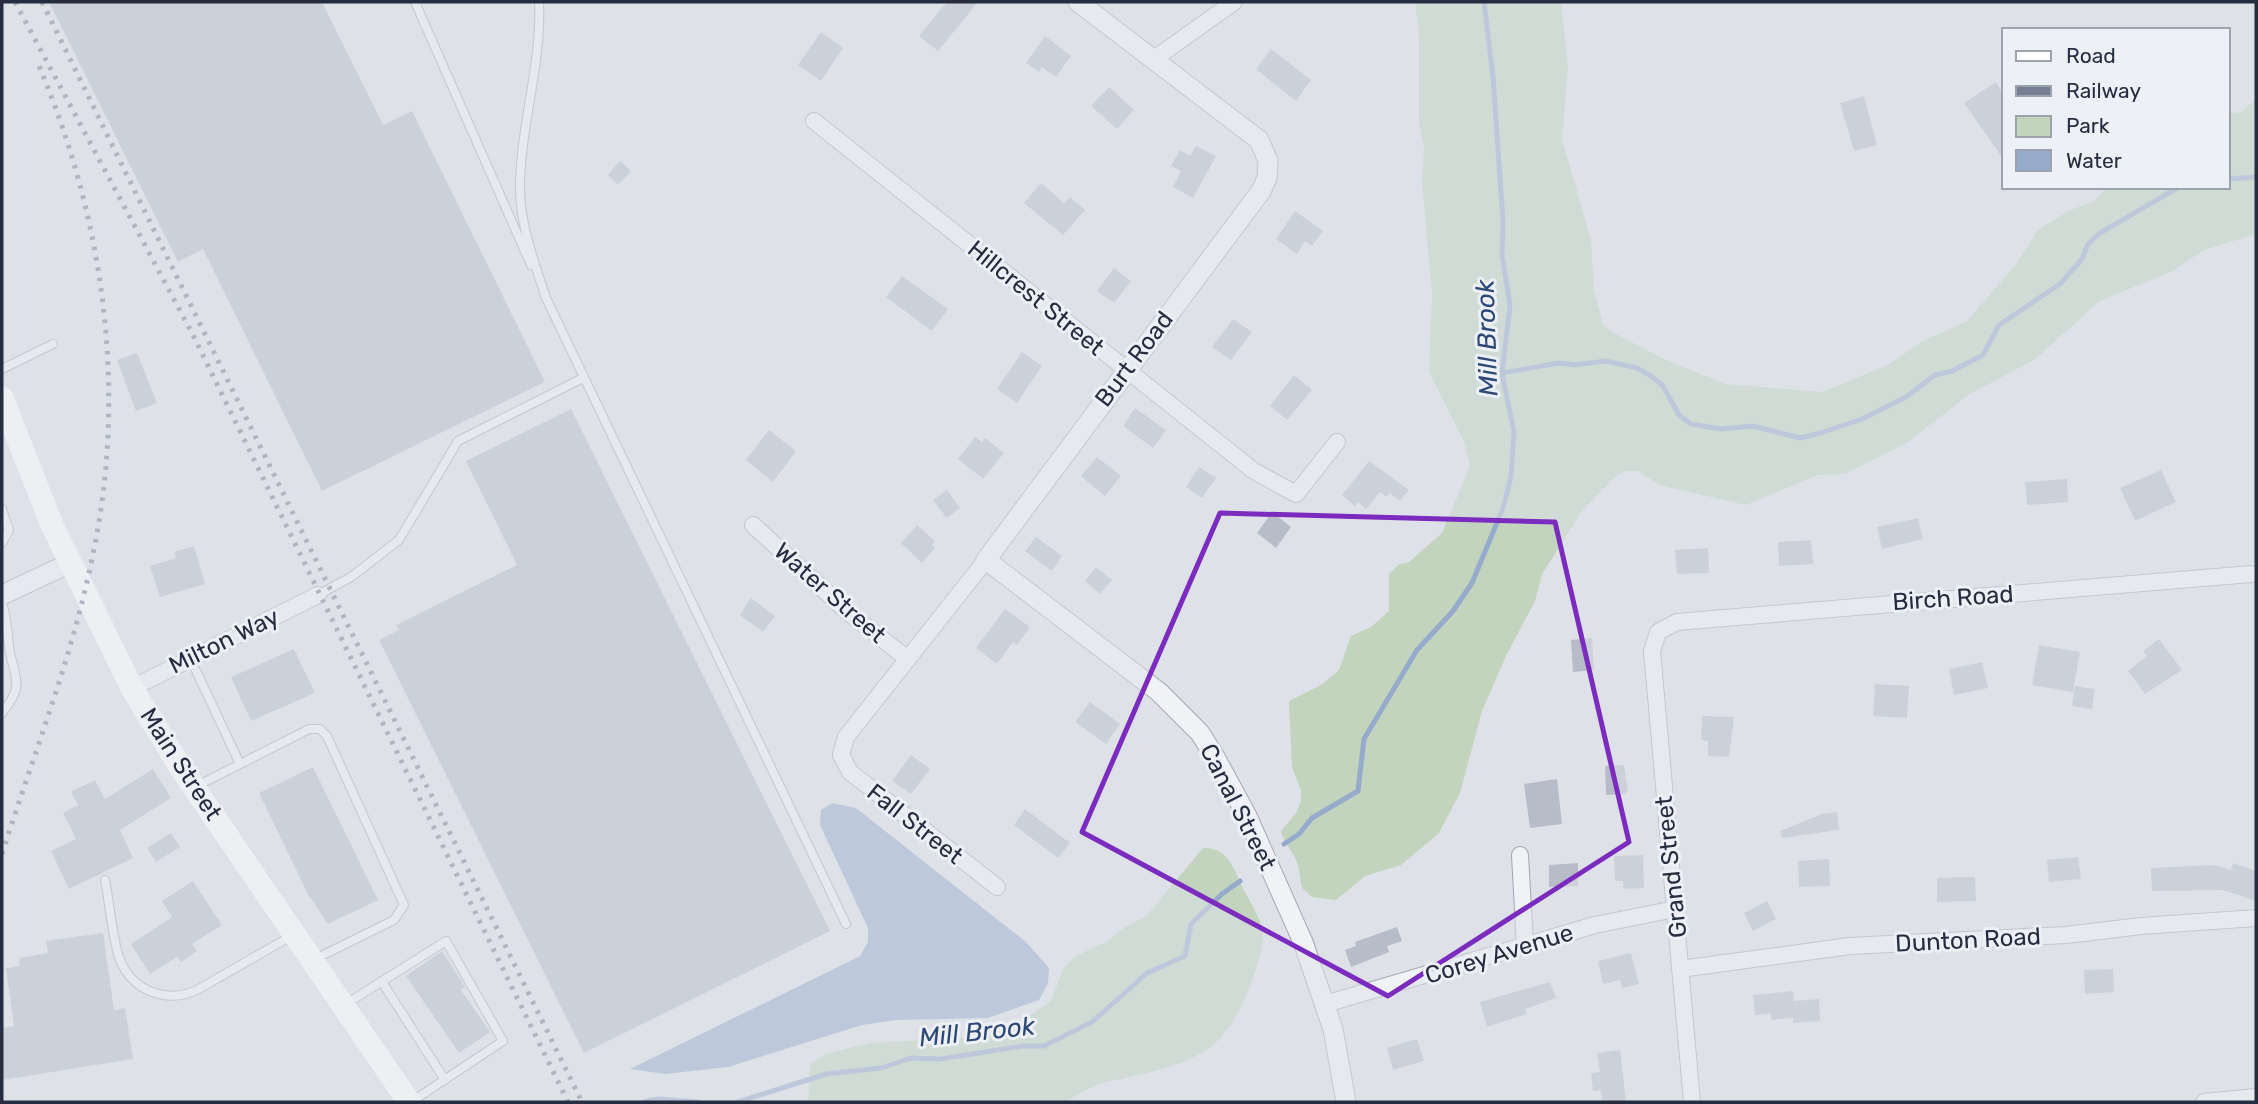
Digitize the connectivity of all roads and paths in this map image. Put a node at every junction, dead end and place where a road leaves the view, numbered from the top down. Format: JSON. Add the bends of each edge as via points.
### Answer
{"nodes":[{"id":1,"x":415,"y":2,"type":"edge"},
{"id":2,"x":539,"y":2,"type":"edge"},
{"id":3,"x":1078,"y":2,"type":"edge"},
{"id":4,"x":1234,"y":2,"type":"edge"},
{"id":5,"x":1154,"y":59,"type":"junction"},
{"id":6,"x":814,"y":121,"type":"dead end"},
{"id":7,"x":546,"y":298,"type":"junction"},
{"id":8,"x":53,"y":345,"type":"dead end"},
{"id":9,"x":2,"y":369,"type":"edge"},
{"id":10,"x":1124,"y":370,"type":"junction"},
{"id":11,"x":583,"y":378,"type":"junction"},
{"id":12,"x":2,"y":398,"type":"edge"},
{"id":13,"x":1337,"y":442,"type":"dead end"},
{"id":14,"x":2,"y":509,"type":"edge"},
{"id":15,"x":753,"y":525,"type":"dead end"},
{"id":16,"x":2,"y":543,"type":"edge"},
{"id":17,"x":986,"y":560,"type":"junction"},
{"id":18,"x":70,"y":564,"type":"junction"},
{"id":19,"x":2251,"y":574,"type":"dead end"},
{"id":20,"x":2,"y":595,"type":"edge"},
{"id":21,"x":318,"y":595,"type":"joint"},
{"id":22,"x":2,"y":603,"type":"edge"},
{"id":23,"x":1658,"y":632,"type":"joint"},
{"id":24,"x":190,"y":658,"type":"junction"},
{"id":25,"x":908,"y":659,"type":"junction"},
{"id":26,"x":132,"y":688,"type":"junction"},
{"id":27,"x":2,"y":713,"type":"edge"},
{"id":28,"x":841,"y":755,"type":"joint"},
{"id":29,"x":239,"y":762,"type":"junction"},
{"id":30,"x":194,"y":788,"type":"junction"},
{"id":31,"x":1520,"y":855,"type":"dead end"},
{"id":32,"x":105,"y":880,"type":"dead end"},
{"id":33,"x":997,"y":887,"type":"dead end"},
{"id":34,"x":1675,"y":909,"type":"junction"},
{"id":35,"x":2256,"y":918,"type":"edge"},
{"id":36,"x":846,"y":924,"type":"dead end"},
{"id":37,"x":296,"y":934,"type":"junction"},
{"id":38,"x":1525,"y":946,"type":"junction"},
{"id":39,"x":313,"y":960,"type":"junction"},
{"id":40,"x":1681,"y":969,"type":"junction"},
{"id":41,"x":382,"y":982,"type":"junction"},
{"id":42,"x":1325,"y":1004,"type":"junction"},
{"id":43,"x":344,"y":1005,"type":"junction"},
{"id":44,"x":445,"y":1080,"type":"junction"},
{"id":45,"x":2256,"y":1097,"type":"edge"},
{"id":46,"x":410,"y":1102,"type":"edge"},
{"id":47,"x":1346,"y":1102,"type":"edge"},
{"id":48,"x":1692,"y":1102,"type":"edge"},
{"id":49,"x":2204,"y":1102,"type":"edge"}],
"edges":[{"from":1,"to":7,"type":"lane"},
{"from":2,"to":7,"type":"lane","via":[[520,190],[529,244]]},
{"from":3,"to":5,"type":"street","name":"Burt Road"},
{"from":4,"to":5,"type":"street"},
{"from":5,"to":10,"type":"street","name":"Burt Road","via":[[1259,140],[1267,155],[1268,171],[1247,211]]},
{"from":6,"to":10,"type":"street","name":"Hillcrest Street"},
{"from":7,"to":11,"type":"lane"},
{"from":8,"to":9,"type":"lane"},
{"from":10,"to":13,"type":"street","name":"Hillcrest Street","via":[[1254,471],[1296,494]]},
{"from":10,"to":17,"type":"street","name":"Burt Road"},
{"from":11,"to":21,"type":"lane","via":[[458,441],[399,540],[351,577]]},
{"from":11,"to":36,"type":"lane"},
{"from":12,"to":18,"type":"main road","name":"Main Street"},
{"from":14,"to":16,"type":"lane","via":[[9,530]]},
{"from":15,"to":25,"type":"street","name":"Water Street","via":[[850,614]]},
{"from":17,"to":25,"type":"street","name":"Burt Road"},
{"from":17,"to":42,"type":"street","name":"Canal Street","via":[[1150,684],[1200,733],[1247,816]]},
{"from":18,"to":20,"type":"street"},
{"from":18,"to":26,"type":"main road","name":"Main Street"},
{"from":19,"to":23,"type":"street","name":"Birch Road","via":[[1677,622]]},
{"from":21,"to":24,"type":"street","name":"Milton Way"},
{"from":22,"to":27,"type":"lane","via":[[18,678]]},
{"from":23,"to":34,"type":"street","name":"Grand Street","via":[[1652,651]]},
{"from":24,"to":26,"type":"street","name":"Milton Way"},
{"from":24,"to":29,"type":"lane"},
{"from":25,"to":28,"type":"street","name":"Burt Road","via":[[846,737]]},
{"from":26,"to":30,"type":"main road","name":"Main Street"},
{"from":28,"to":33,"type":"street","name":"Fall Street","via":[[850,772]]},
{"from":29,"to":30,"type":"lane"},
{"from":29,"to":39,"type":"lane","via":[[309,729],[323,730],[404,901],[394,920]]},
{"from":30,"to":37,"type":"main road","name":"Main Street"},
{"from":31,"to":38,"type":"street"},
{"from":32,"to":37,"type":"lane","via":[[121,961],[137,985],[160,995],[197,990]]},
{"from":34,"to":38,"type":"street","name":"Corey Avenue","via":[[1622,918]]},
{"from":34,"to":40,"type":"street","name":"Grand Street"},
{"from":35,"to":40,"type":"street","name":"Dunton Road","via":[[2066,935],[1877,944]]},
{"from":37,"to":39,"type":"main road","name":"Main Street"},
{"from":38,"to":42,"type":"street","name":"Corey Avenue"},
{"from":39,"to":43,"type":"main road","name":"Main Street"},
{"from":40,"to":48,"type":"street","name":"Grand Street"},
{"from":41,"to":43,"type":"lane"},
{"from":41,"to":44,"type":"lane"},
{"from":41,"to":44,"type":"lane","via":[[446,941],[503,1041]]},
{"from":42,"to":47,"type":"street","name":"Canal Street","via":[[1334,1029]]},
{"from":43,"to":46,"type":"main road","name":"Main Street"},
{"from":44,"to":46,"type":"lane"},
{"from":45,"to":49,"type":"street"}]}
